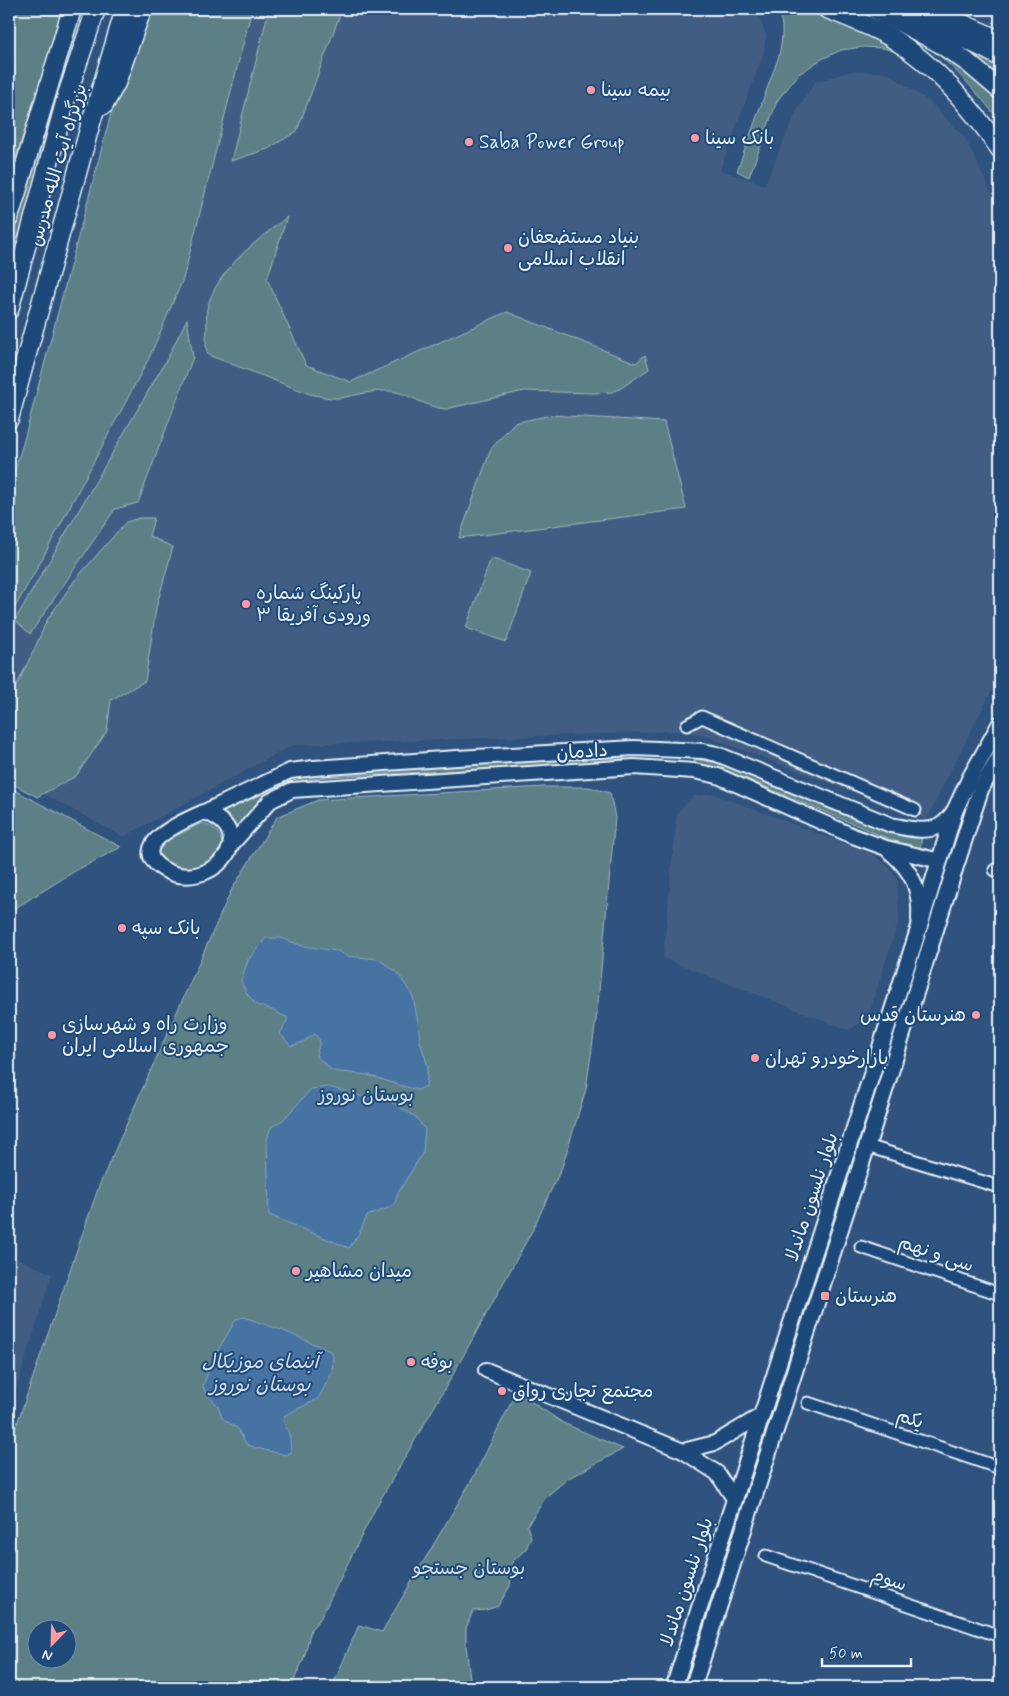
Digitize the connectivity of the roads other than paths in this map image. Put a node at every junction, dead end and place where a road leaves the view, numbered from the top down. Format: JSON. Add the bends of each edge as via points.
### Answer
{"nodes":[{"id":1,"x":72,"y":9,"type":"edge"},
{"id":2,"x":96,"y":9,"type":"edge"},
{"id":3,"x":126,"y":9,"type":"edge"},
{"id":4,"x":144,"y":9,"type":"edge"},
{"id":5,"x":827,"y":9,"type":"edge"},
{"id":6,"x":874,"y":9,"type":"edge"},
{"id":7,"x":884,"y":9,"type":"edge"},
{"id":8,"x":929,"y":9,"type":"edge"},
{"id":9,"x":1000,"y":40,"type":"edge"},
{"id":10,"x":1000,"y":57,"type":"edge"},
{"id":11,"x":1000,"y":90,"type":"edge"},
{"id":12,"x":90,"y":126,"type":"junction"},
{"id":13,"x":1000,"y":149,"type":"edge"},
{"id":14,"x":9,"y":218,"type":"edge"},
{"id":15,"x":9,"y":310,"type":"edge"},
{"id":16,"x":9,"y":419,"type":"edge"},
{"id":17,"x":1000,"y":724,"type":"edge"},
{"id":18,"x":686,"y":725,"type":"dead end"},
{"id":19,"x":663,"y":749,"type":"junction"},
{"id":20,"x":1000,"y":757,"type":"edge"},
{"id":21,"x":660,"y":769,"type":"junction"},
{"id":22,"x":981,"y":788,"type":"junction"},
{"id":23,"x":915,"y":810,"type":"dead end"},
{"id":24,"x":955,"y":810,"type":"junction"},
{"id":25,"x":204,"y":812,"type":"junction"},
{"id":26,"x":231,"y":845,"type":"junction"},
{"id":27,"x":886,"y":848,"type":"junction"},
{"id":28,"x":940,"y":861,"type":"junction"},
{"id":29,"x":918,"y":932,"type":"junction"},
{"id":30,"x":867,"y":1146,"type":"junction"},
{"id":31,"x":996,"y":1186,"type":"dead end"},
{"id":32,"x":861,"y":1247,"type":"dead end"},
{"id":33,"x":1000,"y":1294,"type":"edge"},
{"id":34,"x":486,"y":1370,"type":"dead end"},
{"id":35,"x":808,"y":1403,"type":"dead end"},
{"id":36,"x":762,"y":1415,"type":"junction"},
{"id":37,"x":682,"y":1451,"type":"junction"},
{"id":38,"x":1000,"y":1468,"type":"edge"},
{"id":39,"x":734,"y":1500,"type":"junction"},
{"id":40,"x":766,"y":1556,"type":"dead end"},
{"id":41,"x":1000,"y":1636,"type":"edge"},
{"id":42,"x":674,"y":1687,"type":"edge"},
{"id":43,"x":693,"y":1687,"type":"edge"}],
"edges":[{"from":1,"to":14,"type":"highway"},
{"from":2,"to":15,"type":"highway","name":"بزرگراه آیت الله مدرس","via":[[62,112]]},
{"from":3,"to":12,"type":"highway","name":"بزرگراه آیت الله مدرس"},
{"from":4,"to":12,"type":"highway","via":[[116,83]]},
{"from":5,"to":13,"type":"highway","via":[[890,37],[924,61],[978,117]]},
{"from":6,"to":11,"type":"highway","via":[[939,43]]},
{"from":7,"to":10,"type":"highway","via":[[940,28]]},
{"from":8,"to":9,"type":"highway"},
{"from":12,"to":16,"type":"highway","name":"بزرگراه آیت الله مدرس"},
{"from":17,"to":24,"type":"main road","name":"بلوار نلسون ماندلا"},
{"from":18,"to":23,"type":"street","via":[[702,717]]},
{"from":19,"to":21,"type":"street"},
{"from":19,"to":24,"type":"street","name":"دادمان","via":[[718,754],[890,825],[919,829],[935,827]]},
{"from":19,"to":25,"type":"street","name":"دادمان","via":[[457,758],[290,771]]},
{"from":20,"to":22,"type":"main road","name":"بلوار نلسون ماندلا"},
{"from":21,"to":26,"type":"street","name":"دادمان","via":[[634,767],[292,790],[270,801]]},
{"from":21,"to":27,"type":"street","name":"دادمان","via":[[718,776]]},
{"from":22,"to":28,"type":"main road","via":[[956,838]]},
{"from":22,"to":30,"type":"main road","name":"بلوار نلسون ماندلا"},
{"from":24,"to":28,"type":"main road","name":"بلوار نلسون ماندلا"},
{"from":25,"to":26,"type":"street","via":[[225,823]]},
{"from":25,"to":26,"type":"street","via":[[154,840],[152,857],[157,865],[174,874],[194,876],[212,869]]},
{"from":27,"to":28,"type":"street","name":"دادمان"},
{"from":27,"to":29,"type":"street","via":[[901,861],[917,887],[920,907]]},
{"from":28,"to":29,"type":"main road","name":"بلوار نلسون ماندلا"},
{"from":29,"to":36,"type":"main road","name":"بلوار نلسون ماندلا"},
{"from":30,"to":31,"type":"street"},
{"from":30,"to":43,"type":"main road","name":"بلوار نلسون ماندلا"},
{"from":32,"to":33,"type":"street","name":"سی و نهم"},
{"from":34,"to":37,"type":"street"},
{"from":35,"to":38,"type":"street","name":"یکم"},
{"from":36,"to":37,"type":"street","via":[[715,1443]]},
{"from":36,"to":39,"type":"main road","name":"بلوار نلسون ماندلا"},
{"from":37,"to":39,"type":"street","via":[[718,1473]]},
{"from":39,"to":42,"type":"main road","name":"بلوار نلسون ماندلا"},
{"from":40,"to":41,"type":"street","name":"سوم"}]}
